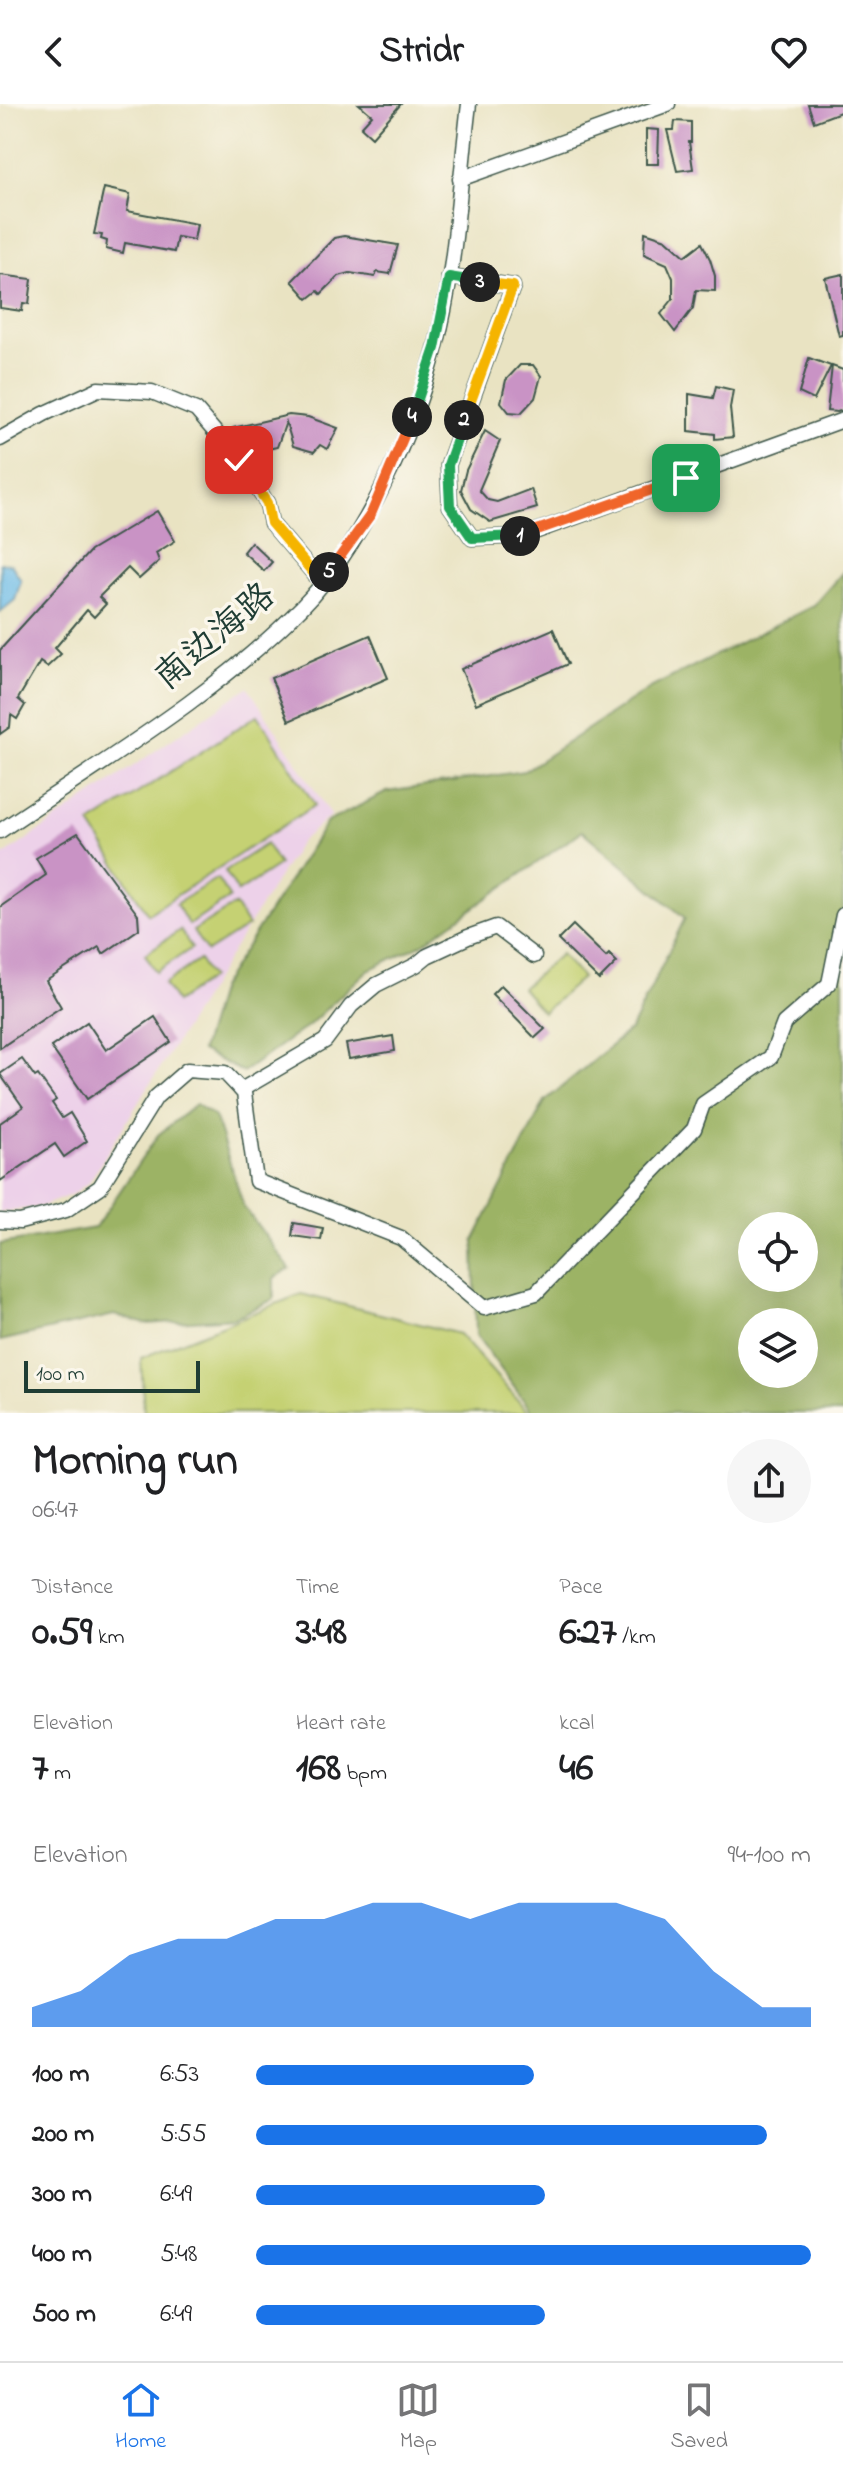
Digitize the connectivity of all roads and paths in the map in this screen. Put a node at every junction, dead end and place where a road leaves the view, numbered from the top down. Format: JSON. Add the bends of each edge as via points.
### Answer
{"nodes":[{"id":1,"x":469,"y":104,"type":"edge"},
{"id":2,"x":668,"y":104,"type":"edge"},
{"id":3,"x":460,"y":179,"type":"junction"},
{"id":4,"x":449,"y":277,"type":"junction"},
{"id":5,"x":843,"y":420,"type":"edge"},
{"id":6,"x":0,"y":439,"type":"edge"},
{"id":7,"x":321,"y":582,"type":"junction"},
{"id":8,"x":0,"y":831,"type":"edge"},
{"id":9,"x":843,"y":915,"type":"edge"},
{"id":10,"x":534,"y":956,"type":"dead end"},
{"id":11,"x":241,"y":1090,"type":"junction"},
{"id":12,"x":0,"y":1221,"type":"edge"}],
"edges":[{"from":1,"to":3,"type":"street","name":"南边海路"},
{"from":2,"to":3,"type":"street"},
{"from":3,"to":4,"type":"street","name":"南边海路"},
{"from":4,"to":5,"type":"street","via":[[513,286],[448,465],[450,506],[472,538],[523,536]]},
{"from":4,"to":7,"type":"street","name":"南边海路","via":[[421,396],[371,514]]},
{"from":6,"to":7,"type":"street","via":[[98,389],[152,392],[196,410],[239,460],[267,503],[271,523]]},
{"from":7,"to":8,"type":"street","name":"南边海路","via":[[276,631],[193,701]]},
{"from":9,"to":11,"type":"street","via":[[829,984],[784,1023],[771,1057],[703,1104],[694,1129],[536,1293],[484,1308],[401,1238],[256,1181]]},
{"from":10,"to":11,"type":"street","via":[[496,927],[468,937],[376,985],[351,1006],[325,1041]]},
{"from":11,"to":12,"type":"street","via":[[225,1073],[187,1070],[156,1097],[100,1187],[66,1210],[20,1222]]}]}
